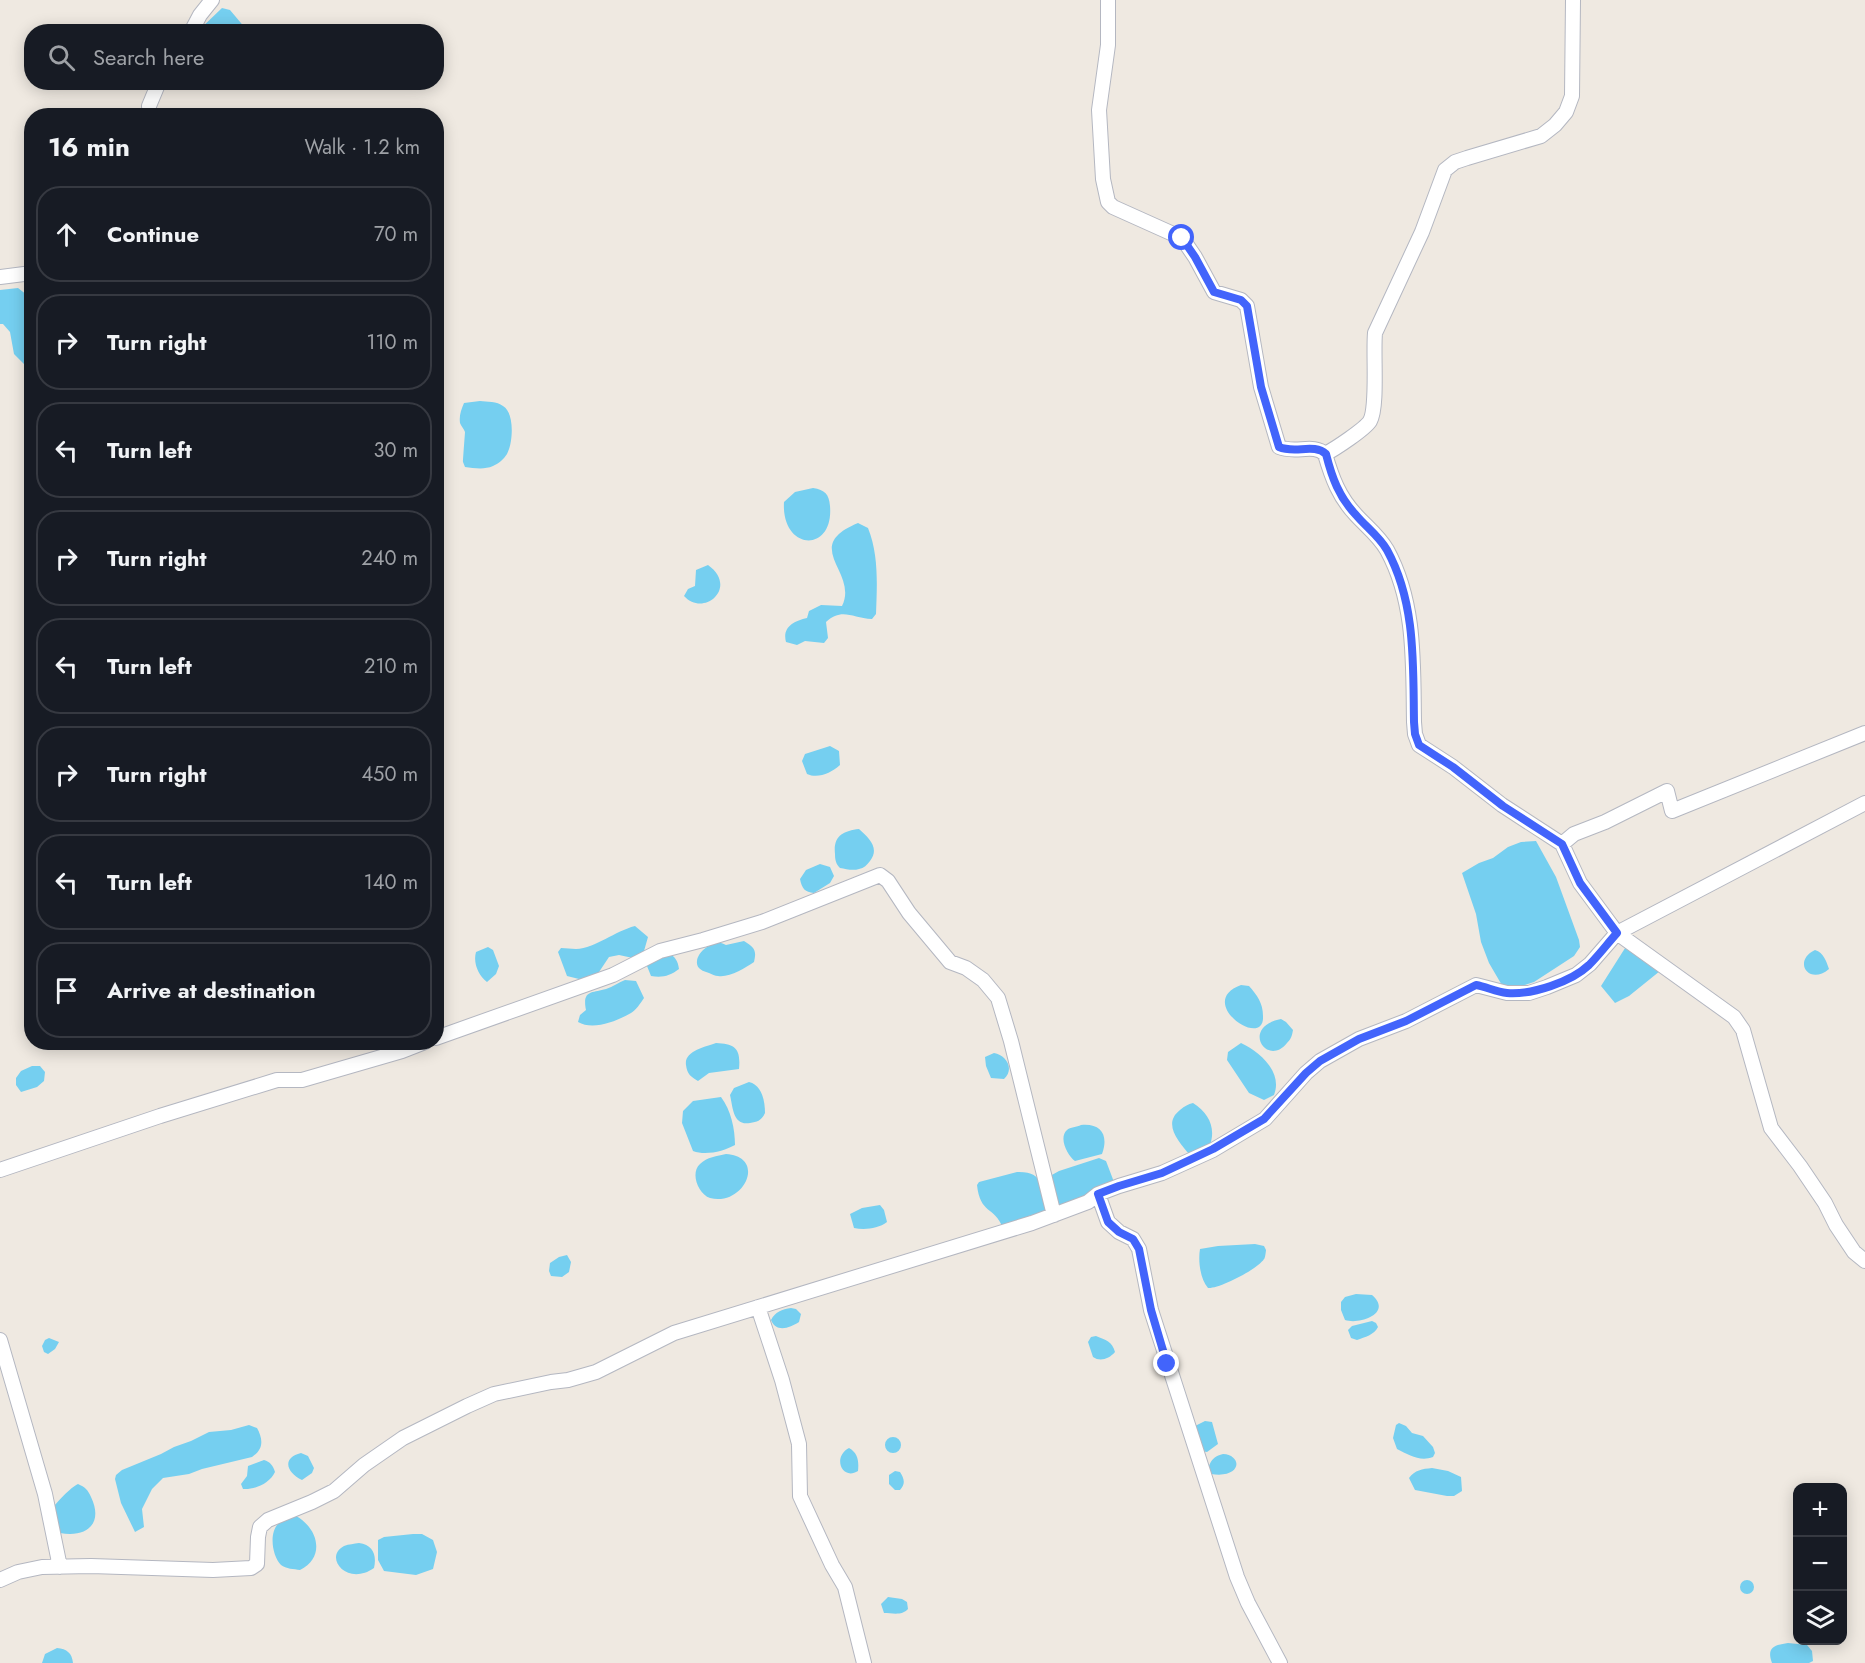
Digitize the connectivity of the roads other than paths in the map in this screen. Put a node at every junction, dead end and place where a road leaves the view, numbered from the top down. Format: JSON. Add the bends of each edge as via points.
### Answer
{"nodes":[{"id":1,"x":212,"y":0,"type":"edge"},
{"id":2,"x":1108,"y":0,"type":"edge"},
{"id":3,"x":1573,"y":0,"type":"edge"},
{"id":4,"x":195,"y":24,"type":"edge"},
{"id":5,"x":156,"y":90,"type":"edge"},
{"id":6,"x":149,"y":108,"type":"edge"},
{"id":7,"x":24,"y":274,"type":"edge"},
{"id":8,"x":0,"y":278,"type":"edge"},
{"id":9,"x":1326,"y":454,"type":"junction"},
{"id":10,"x":1865,"y":734,"type":"edge"},
{"id":11,"x":1865,"y":803,"type":"edge"},
{"id":12,"x":1562,"y":844,"type":"junction"},
{"id":13,"x":1617,"y":933,"type":"junction"},
{"id":14,"x":444,"y":1035,"type":"edge"},
{"id":15,"x":401,"y":1050,"type":"edge"},
{"id":16,"x":0,"y":1170,"type":"edge"},
{"id":17,"x":1098,"y":1194,"type":"junction"},
{"id":18,"x":1054,"y":1215,"type":"junction"},
{"id":19,"x":1865,"y":1261,"type":"edge"},
{"id":20,"x":758,"y":1307,"type":"junction"},
{"id":21,"x":0,"y":1340,"type":"edge"},
{"id":22,"x":60,"y":1567,"type":"junction"},
{"id":23,"x":0,"y":1580,"type":"edge"},
{"id":24,"x":864,"y":1663,"type":"edge"},
{"id":25,"x":1280,"y":1663,"type":"edge"}],
"edges":[{"from":1,"to":4,"type":"street"},
{"from":2,"to":9,"type":"street","via":[[1108,45],[1099,110],[1108,202],[1182,238],[1214,292],[1241,300],[1247,306],[1261,387],[1279,447],[1303,451],[1316,448]]},
{"from":3,"to":9,"type":"street","via":[[1572,96],[1566,112],[1541,136],[1455,162],[1445,170],[1422,232],[1375,333],[1370,421]]},
{"from":5,"to":6,"type":"street"},
{"from":7,"to":8,"type":"street"},
{"from":9,"to":12,"type":"street","via":[[1343,500],[1386,549],[1400,581],[1413,638],[1414,722],[1419,745]]},
{"from":10,"to":12,"type":"street","via":[[1672,811],[1667,791],[1574,834]]},
{"from":11,"to":13,"type":"street"},
{"from":12,"to":13,"type":"street","via":[[1580,883]]},
{"from":13,"to":17,"type":"street","via":[[1590,964],[1557,983],[1529,993],[1507,993],[1476,985],[1406,1021],[1359,1039],[1320,1061],[1264,1119],[1162,1173]]},
{"from":13,"to":19,"type":"street","via":[[1734,1017],[1743,1030],[1771,1128],[1825,1203],[1854,1252]]},
{"from":14,"to":18,"type":"street","via":[[613,975],[660,951],[762,921],[880,875],[950,962],[983,980],[998,998]]},
{"from":15,"to":16,"type":"street","via":[[302,1080],[277,1080]]},
{"from":17,"to":18,"type":"street"},
{"from":17,"to":25,"type":"street","via":[[1108,1222],[1133,1239],[1139,1249],[1151,1310],[1238,1577]]},
{"from":18,"to":20,"type":"street"},
{"from":20,"to":22,"type":"street","via":[[674,1333],[596,1372],[494,1394],[417,1430],[364,1465],[334,1491],[260,1527],[257,1564],[251,1568]]},
{"from":20,"to":24,"type":"street","via":[[799,1444],[800,1496],[845,1587]]},
{"from":21,"to":22,"type":"street","via":[[45,1494]]},
{"from":22,"to":23,"type":"street","via":[[18,1572]]}]}
